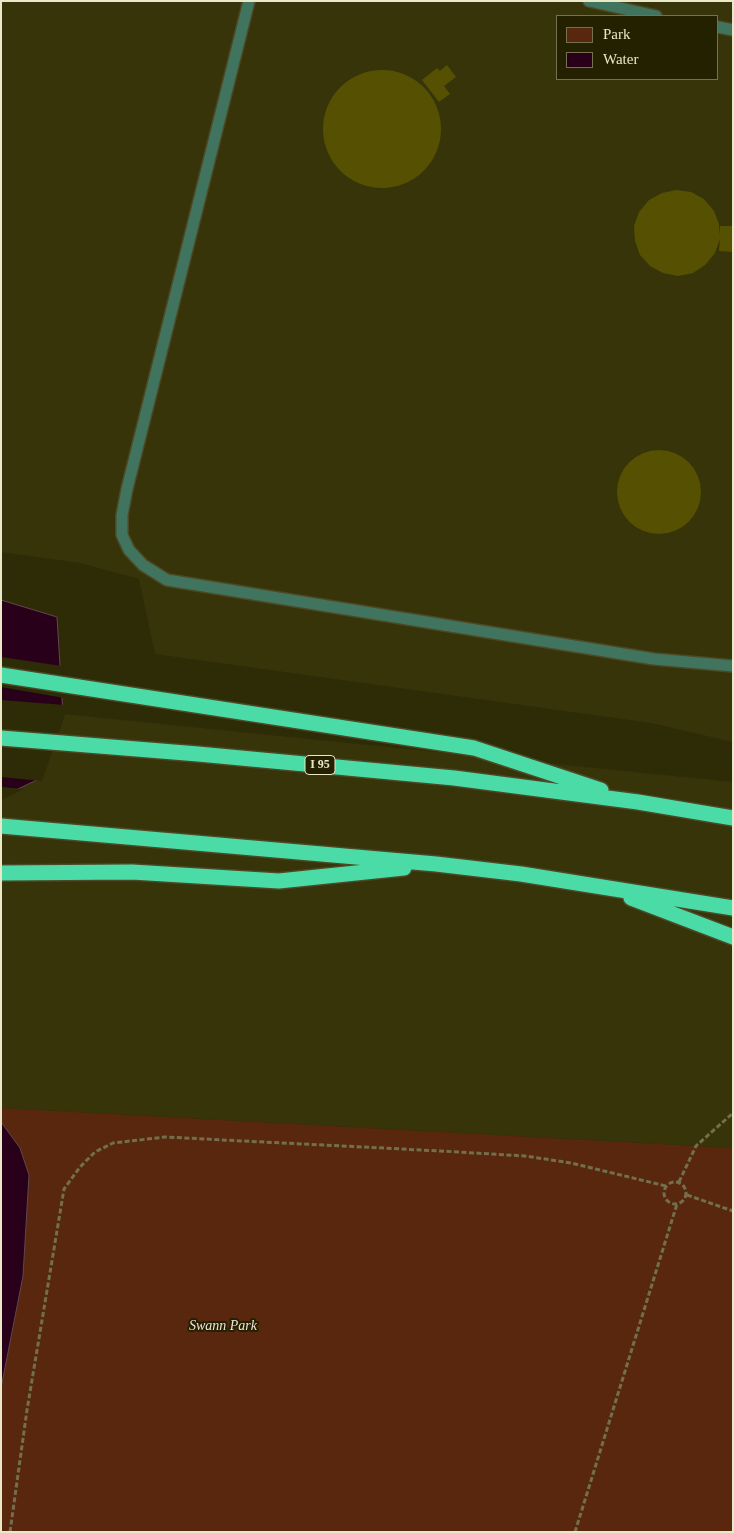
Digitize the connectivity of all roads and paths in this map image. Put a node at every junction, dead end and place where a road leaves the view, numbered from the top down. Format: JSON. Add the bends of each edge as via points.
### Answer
{"nodes":[{"id":1,"x":249,"y":1,"type":"edge"},
{"id":2,"x":589,"y":1,"type":"edge"},
{"id":3,"x":652,"y":15,"type":"edge"},
{"id":4,"x":719,"y":27,"type":"edge"},
{"id":5,"x":733,"y":30,"type":"edge"},
{"id":6,"x":733,"y":666,"type":"edge"},
{"id":7,"x":1,"y":675,"type":"edge"},
{"id":8,"x":1,"y":738,"type":"edge"},
{"id":9,"x":638,"y":802,"type":"junction"},
{"id":10,"x":733,"y":818,"type":"edge"},
{"id":11,"x":1,"y":826,"type":"edge"},
{"id":12,"x":436,"y":864,"type":"junction"},
{"id":13,"x":1,"y":873,"type":"edge"},
{"id":14,"x":602,"y":886,"type":"junction"},
{"id":15,"x":733,"y":908,"type":"edge"},
{"id":16,"x":733,"y":937,"type":"edge"},
{"id":17,"x":733,"y":1113,"type":"edge"},
{"id":18,"x":679,"y":1182,"type":"junction"},
{"id":19,"x":666,"y":1186,"type":"junction"},
{"id":20,"x":686,"y":1195,"type":"junction"},
{"id":21,"x":677,"y":1204,"type":"junction"},
{"id":22,"x":733,"y":1211,"type":"edge"},
{"id":23,"x":10,"y":1532,"type":"edge"},
{"id":24,"x":576,"y":1532,"type":"edge"}],
"edges":[{"from":1,"to":6,"type":"lane","via":[[127,489],[122,535],[128,550],[143,565],[167,580],[654,659]]},
{"from":2,"to":3,"type":"lane"},
{"from":4,"to":5,"type":"lane"},
{"from":7,"to":9,"type":"highway","via":[[474,748]]},
{"from":8,"to":9,"type":"highway","number":"I 95","via":[[370,769]]},
{"from":9,"to":10,"type":"highway","number":"I 95"},
{"from":11,"to":12,"type":"highway"},
{"from":12,"to":13,"type":"highway","via":[[279,881],[132,872]]},
{"from":12,"to":14,"type":"highway"},
{"from":14,"to":15,"type":"highway"},
{"from":14,"to":16,"type":"highway"},
{"from":17,"to":18,"type":"path","via":[[696,1146]]},
{"from":18,"to":19,"type":"path"},
{"from":18,"to":20,"type":"path","via":[[686,1188]]},
{"from":19,"to":21,"type":"path","via":[[667,1201]]},
{"from":19,"to":23,"type":"path","via":[[571,1163],[507,1155],[165,1137],[113,1143],[101,1149],[80,1167],[64,1188]]},
{"from":20,"to":21,"type":"path"},
{"from":20,"to":22,"type":"path"},
{"from":21,"to":24,"type":"path"}]}
